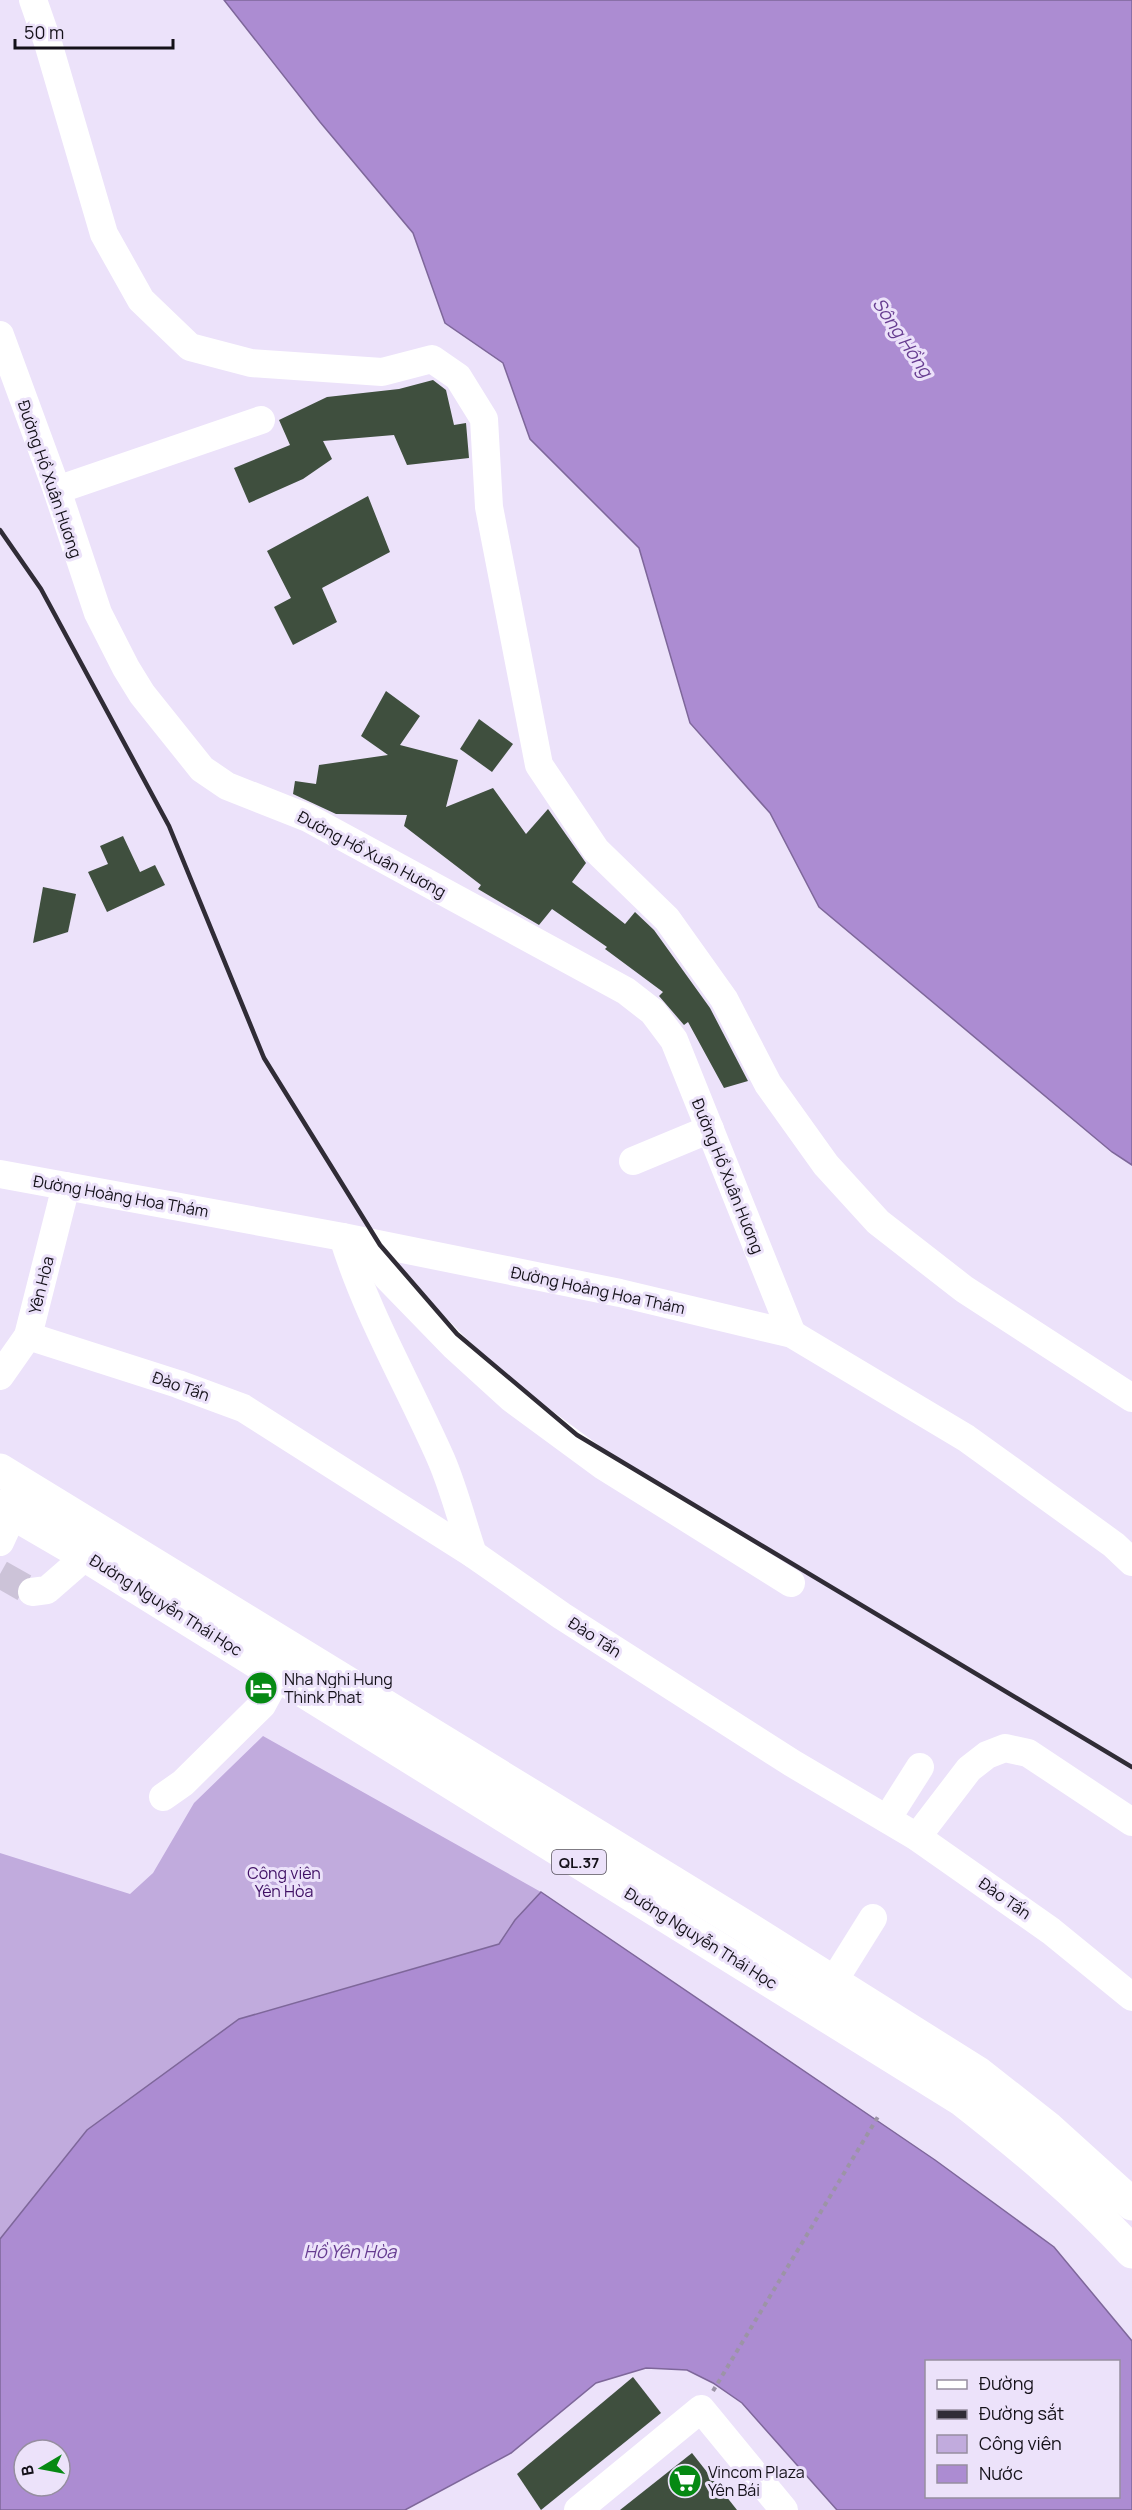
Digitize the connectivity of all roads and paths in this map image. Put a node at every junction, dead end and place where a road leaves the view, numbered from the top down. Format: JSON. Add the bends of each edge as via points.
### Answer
{"nodes":[{"id":1,"x":33,"y":0,"type":"edge"},
{"id":2,"x":0,"y":335,"type":"edge"},
{"id":3,"x":261,"y":420,"type":"dead end"},
{"id":4,"x":57,"y":490,"type":"junction"},
{"id":5,"x":710,"y":1129,"type":"junction"},
{"id":6,"x":633,"y":1161,"type":"dead end"},
{"id":7,"x":0,"y":1174,"type":"edge"},
{"id":8,"x":66,"y":1186,"type":"junction"},
{"id":9,"x":355,"y":1239,"type":"junction"},
{"id":10,"x":792,"y":1334,"type":"junction"},
{"id":11,"x":28,"y":1336,"type":"junction"},
{"id":12,"x":0,"y":1377,"type":"edge"},
{"id":13,"x":1132,"y":1398,"type":"edge"},
{"id":14,"x":0,"y":1470,"type":"edge"},
{"id":15,"x":4,"y":1520,"type":"edge"},
{"id":16,"x":473,"y":1554,"type":"junction"},
{"id":17,"x":86,"y":1556,"type":"junction"},
{"id":18,"x":1132,"y":1562,"type":"edge"},
{"id":19,"x":791,"y":1583,"type":"dead end"},
{"id":20,"x":33,"y":1592,"type":"dead end"},
{"id":21,"x":285,"y":1661,"type":"junction"},
{"id":22,"x":920,"y":1767,"type":"dead end"},
{"id":23,"x":163,"y":1797,"type":"dead end"},
{"id":24,"x":887,"y":1819,"type":"junction"},
{"id":25,"x":1132,"y":1822,"type":"edge"},
{"id":26,"x":917,"y":1838,"type":"junction"},
{"id":27,"x":873,"y":1918,"type":"dead end"},
{"id":28,"x":832,"y":1982,"type":"junction"},
{"id":29,"x":1132,"y":1997,"type":"edge"},
{"id":30,"x":879,"y":2115,"type":"dead end"},
{"id":31,"x":1132,"y":2204,"type":"edge"},
{"id":32,"x":1132,"y":2252,"type":"edge"},
{"id":33,"x":701,"y":2409,"type":"junction"},
{"id":34,"x":578,"y":2510,"type":"edge"},
{"id":35,"x":784,"y":2510,"type":"edge"}],
"edges":[{"from":1,"to":13,"type":"street","via":[[104,234],[141,300],[189,347],[251,363],[382,372],[432,359],[458,377],[484,419],[489,507],[539,765],[596,850],[667,919],[724,999],[768,1084],[826,1165],[878,1222],[964,1288]]},
{"from":2,"to":4,"type":"street","name":"Đường Hồ Xuân Hương"},
{"from":3,"to":4,"type":"street"},
{"from":4,"to":5,"type":"street","name":"Đường Hồ Xuân Hương","via":[[83,575],[110,640],[142,694],[202,769],[227,786],[308,818],[640,1000],[674,1040]]},
{"from":5,"to":6,"type":"street"},
{"from":5,"to":10,"type":"street","name":"Đường Hồ Xuân Hương"},
{"from":7,"to":8,"type":"street","name":"Đường Hoàng Hoa Thám"},
{"from":8,"to":9,"type":"street","name":"Đường Hoàng Hoa Thám"},
{"from":8,"to":11,"type":"street","name":"Yên Hòa"},
{"from":9,"to":10,"type":"street","name":"Đường Hoàng Hoa Thám","via":[[620,1293]]},
{"from":9,"to":16,"type":"street","via":[[354,1273],[441,1460]]},
{"from":9,"to":19,"type":"street","via":[[455,1347],[512,1398],[602,1465]]},
{"from":10,"to":18,"type":"street","name":"Đường Hoàng Hoa Thám","via":[[966,1438]]},
{"from":11,"to":12,"type":"street","name":"Yên Hòa"},
{"from":11,"to":16,"type":"street","name":"Đào Tấn","via":[[243,1408]]},
{"from":14,"to":21,"type":"main road","name":"Đường Nguyễn Thái Học","number":"QL.37"},
{"from":15,"to":17,"type":"main road","name":"Đường Nguyễn Thái Học","number":"QL.37"},
{"from":16,"to":24,"type":"street","name":"Đào Tấn","via":[[562,1616]]},
{"from":17,"to":20,"type":"street","via":[[47,1590]]},
{"from":17,"to":21,"type":"main road","name":"Đường Nguyễn Thái Học","number":"QL.37"},
{"from":21,"to":23,"type":"street","via":[[262,1705],[183,1783]]},
{"from":21,"to":28,"type":"main road","name":"Đường Nguyễn Thái Học","number":"QL.37"},
{"from":21,"to":32,"type":"main road","name":"Đường Nguyễn Thái Học","number":"QL.37","via":[[962,2100],[1028,2151]]},
{"from":22,"to":24,"type":"street"},
{"from":24,"to":26,"type":"street","name":"Đào Tấn"},
{"from":25,"to":26,"type":"street","via":[[1028,1753],[1005,1748],[975,1763]]},
{"from":26,"to":29,"type":"street","name":"Đào Tấn","via":[[1051,1930]]},
{"from":27,"to":28,"type":"street"},
{"from":28,"to":31,"type":"main road","name":"Đường Nguyễn Thái Học","number":"QL.37","via":[[978,2073],[1048,2128]]},
{"from":30,"to":33,"type":"path"},
{"from":33,"to":34,"type":"street"},
{"from":33,"to":35,"type":"street"}]}
